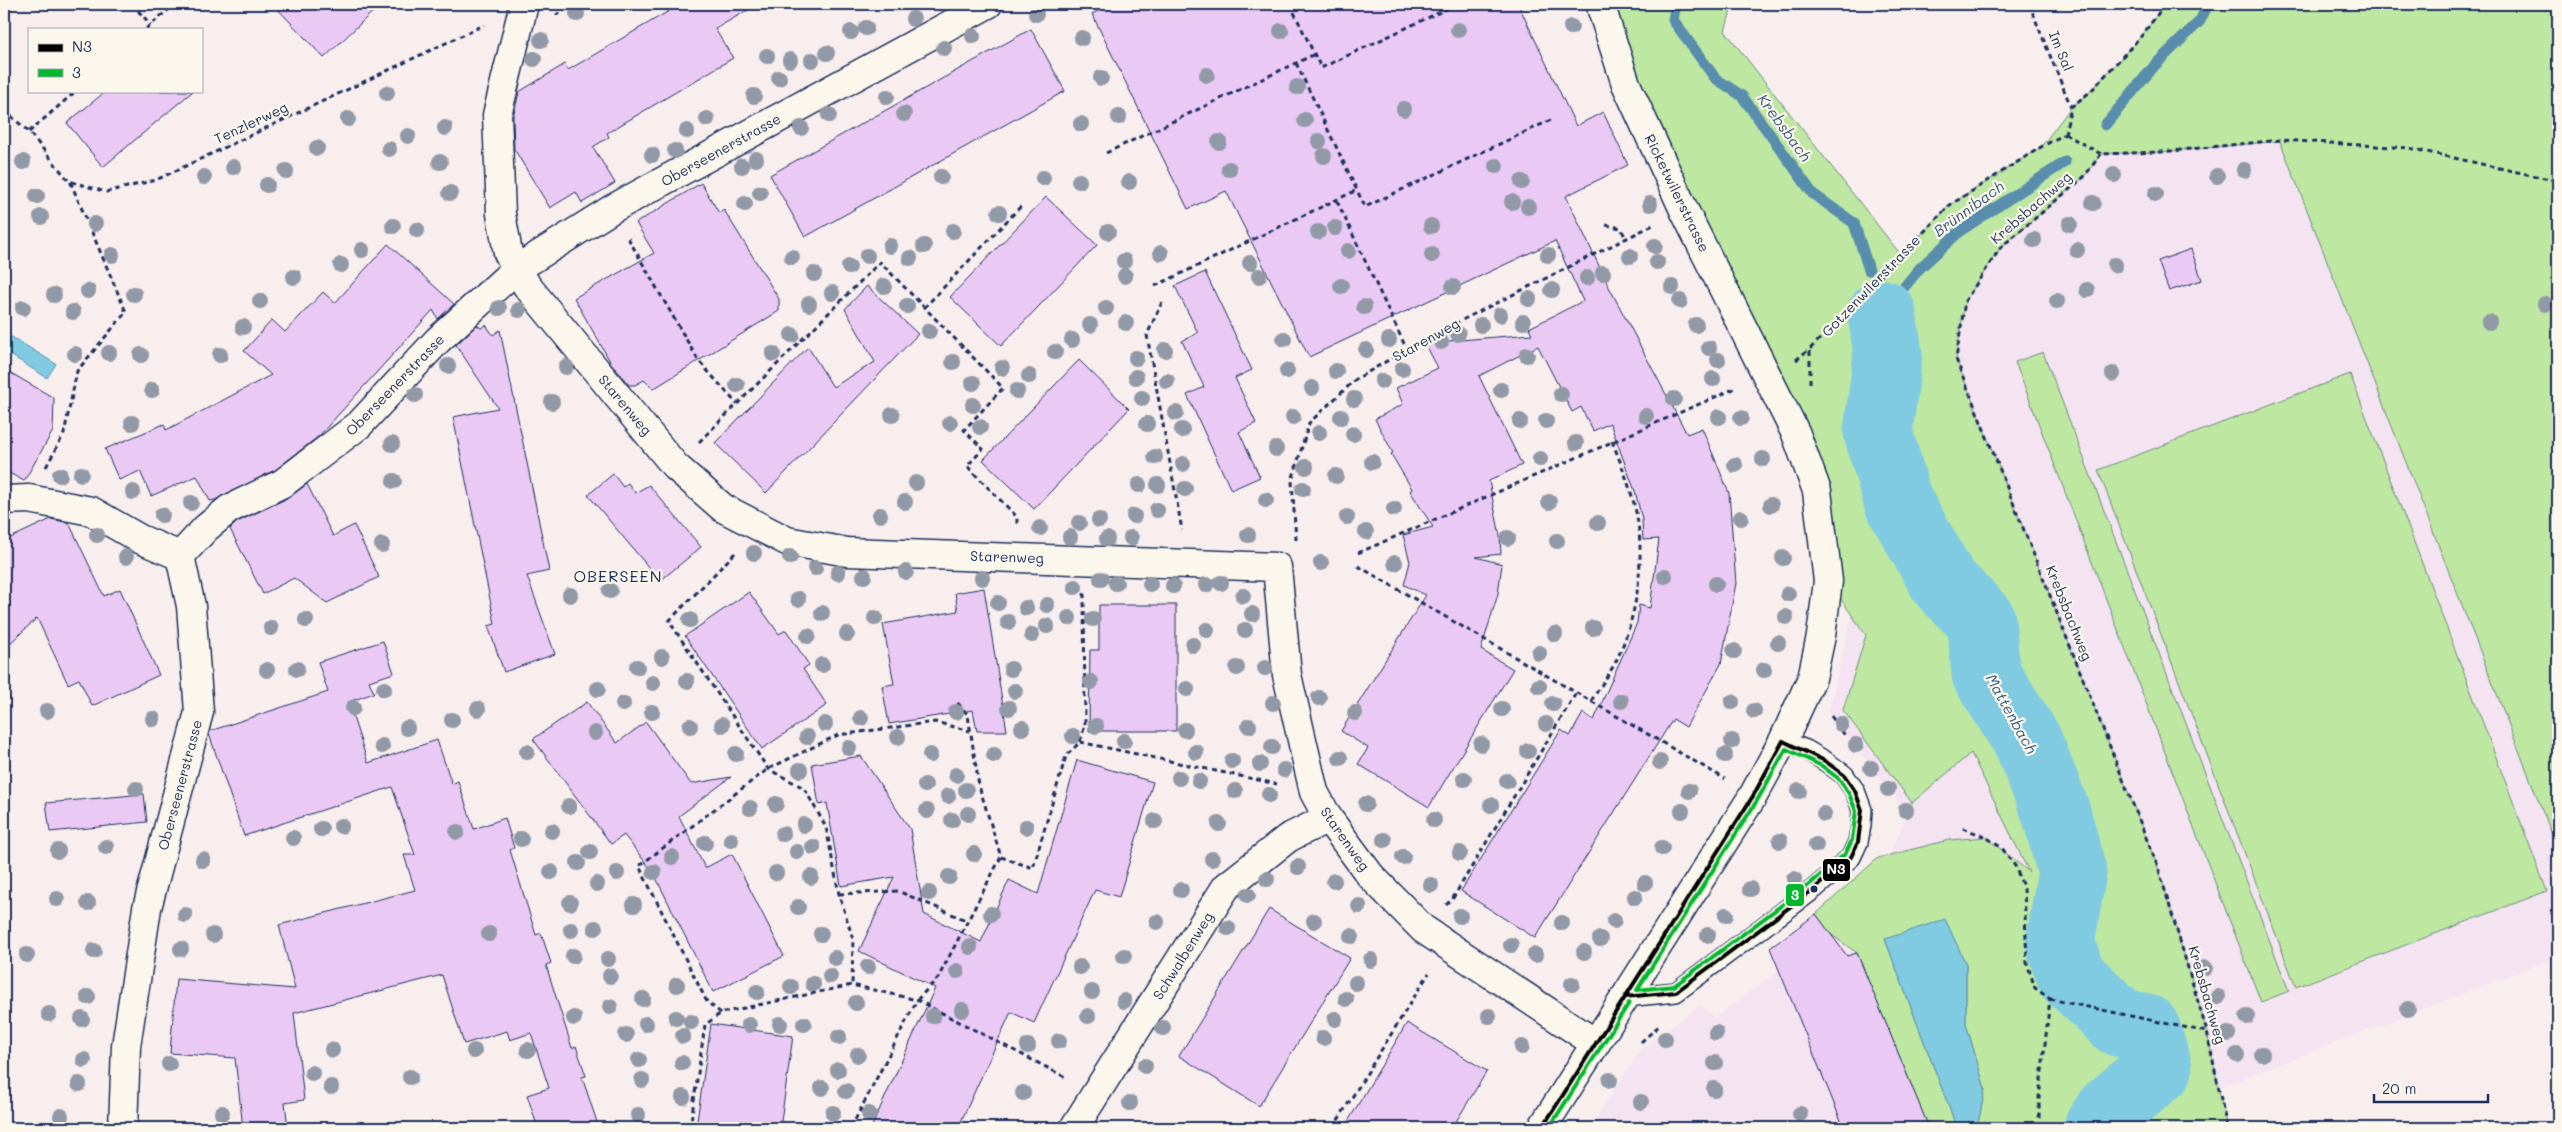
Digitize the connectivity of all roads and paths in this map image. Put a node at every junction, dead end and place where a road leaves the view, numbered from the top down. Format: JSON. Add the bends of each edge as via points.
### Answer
{"nodes":[{"id":1,"x":132,"y":4,"type":"edge"},
{"id":2,"x":175,"y":4,"type":"edge"},
{"id":3,"x":988,"y":4,"type":"edge"},
{"id":4,"x":1290,"y":4,"type":"edge"},
{"id":5,"x":1456,"y":4,"type":"edge"},
{"id":6,"x":1600,"y":4,"type":"edge"},
{"id":7,"x":2029,"y":4,"type":"edge"},
{"id":8,"x":2165,"y":4,"type":"edge"},
{"id":9,"x":524,"y":5,"type":"edge"},
{"id":10,"x":151,"y":25,"type":"junction"},
{"id":11,"x":147,"y":28,"type":"edge"},
{"id":12,"x":1315,"y":54,"type":"junction"},
{"id":13,"x":1296,"y":63,"type":"junction"},
{"id":14,"x":75,"y":92,"type":"edge"},
{"id":15,"x":2071,"y":107,"type":"junction"},
{"id":16,"x":4,"y":110,"type":"edge"},
{"id":17,"x":1553,"y":119,"type":"dead end"},
{"id":18,"x":29,"y":132,"type":"junction"},
{"id":19,"x":2066,"y":134,"type":"junction"},
{"id":20,"x":1106,"y":152,"type":"dead end"},
{"id":21,"x":2101,"y":154,"type":"junction"},
{"id":22,"x":69,"y":180,"type":"junction"},
{"id":23,"x":2558,"y":181,"type":"edge"},
{"id":24,"x":1357,"y":190,"type":"junction"},
{"id":25,"x":1337,"y":201,"type":"junction"},
{"id":26,"x":1023,"y":204,"type":"dead end"},
{"id":27,"x":612,"y":210,"type":"junction"},
{"id":28,"x":1656,"y":224,"type":"dead end"},
{"id":29,"x":1606,"y":225,"type":"dead end"},
{"id":30,"x":1626,"y":239,"type":"junction"},
{"id":31,"x":515,"y":270,"type":"junction"},
{"id":32,"x":1155,"y":286,"type":"dead end"},
{"id":33,"x":1162,"y":302,"type":"dead end"},
{"id":34,"x":924,"y":308,"type":"junction"},
{"id":35,"x":1810,"y":349,"type":"dead end"},
{"id":36,"x":1407,"y":350,"type":"junction"},
{"id":37,"x":1769,"y":376,"type":"junction"},
{"id":38,"x":738,"y":404,"type":"junction"},
{"id":39,"x":1612,"y":441,"type":"junction"},
{"id":40,"x":675,"y":466,"type":"junction"},
{"id":41,"x":43,"y":472,"type":"dead end"},
{"id":42,"x":4,"y":500,"type":"edge"},
{"id":43,"x":759,"y":527,"type":"junction"},
{"id":44,"x":1296,"y":541,"type":"dead end"},
{"id":45,"x":1358,"y":553,"type":"dead end"},
{"id":46,"x":180,"y":556,"type":"junction"},
{"id":47,"x":1016,"y":557,"type":"junction"},
{"id":48,"x":1084,"y":560,"type":"junction"},
{"id":49,"x":1188,"y":563,"type":"junction"},
{"id":50,"x":1358,"y":566,"type":"dead end"},
{"id":51,"x":1576,"y":693,"type":"junction"},
{"id":52,"x":956,"y":701,"type":"dead end"},
{"id":53,"x":1591,"y":701,"type":"junction"},
{"id":54,"x":970,"y":731,"type":"junction"},
{"id":55,"x":1783,"y":741,"type":"junction"},
{"id":56,"x":1080,"y":742,"type":"junction"},
{"id":57,"x":768,"y":769,"type":"junction"},
{"id":58,"x":1314,"y":792,"type":"junction"},
{"id":59,"x":1753,"y":796,"type":"junction"},
{"id":60,"x":1328,"y":818,"type":"junction"},
{"id":61,"x":1963,"y":828,"type":"dead end"},
{"id":62,"x":1001,"y":857,"type":"junction"},
{"id":63,"x":839,"y":894,"type":"junction"},
{"id":64,"x":968,"y":921,"type":"junction"},
{"id":65,"x":1423,"y":929,"type":"junction"},
{"id":66,"x":1446,"y":945,"type":"junction"},
{"id":67,"x":852,"y":985,"type":"junction"},
{"id":68,"x":1626,"y":997,"type":"junction"},
{"id":69,"x":2050,"y":999,"type":"junction"},
{"id":70,"x":917,"y":1000,"type":"junction"},
{"id":71,"x":721,"y":1013,"type":"junction"},
{"id":72,"x":2207,"y":1032,"type":"junction"},
{"id":73,"x":1595,"y":1043,"type":"junction"},
{"id":74,"x":1096,"y":1093,"type":"junction"},
{"id":75,"x":123,"y":1128,"type":"edge"},
{"id":76,"x":690,"y":1128,"type":"edge"},
{"id":77,"x":851,"y":1128,"type":"edge"},
{"id":78,"x":1074,"y":1128,"type":"edge"},
{"id":79,"x":1333,"y":1128,"type":"edge"},
{"id":80,"x":1542,"y":1128,"type":"edge"},
{"id":81,"x":2039,"y":1128,"type":"edge"},
{"id":82,"x":2227,"y":1128,"type":"edge"}],
"edges":[{"from":1,"to":10,"type":"path"},
{"from":2,"to":10,"type":"path"},
{"from":3,"to":27,"type":"street","name":"Oberseenerstrasse"},
{"from":4,"to":12,"type":"path"},
{"from":5,"to":12,"type":"path","via":[[1321,68]]},
{"from":6,"to":37,"type":"street","name":"Ricketwilerstrasse","via":[[1626,84],[1684,210]]},
{"from":7,"to":15,"type":"path","name":"Im Sal"},
{"from":8,"to":15,"type":"path","via":[[2143,34]]},
{"from":9,"to":22,"type":"path","name":"Tenzlerweg","via":[[156,180],[106,192]]},
{"from":9,"to":31,"type":"street","name":"Starenweg","via":[[497,116],[501,214],[508,253]]},
{"from":10,"to":11,"type":"path"},
{"from":12,"to":13,"type":"path"},
{"from":13,"to":20,"type":"path"},
{"from":13,"to":24,"type":"path"},
{"from":14,"to":18,"type":"path"},
{"from":15,"to":19,"type":"path"},
{"from":16,"to":18,"type":"path"},
{"from":17,"to":24,"type":"path","via":[[1365,207]]},
{"from":18,"to":22,"type":"path"},
{"from":19,"to":21,"type":"path"},
{"from":19,"to":35,"type":"path","name":"Gotzenwilerstrasse","via":[[1950,205]]},
{"from":21,"to":23,"type":"path","via":[[2161,152],[2280,140],[2409,148]]},
{"from":21,"to":72,"type":"path","name":"Krebsbachweg","via":[[2084,176],[2001,247],[1965,301],[1956,359],[2160,870]]},
{"from":22,"to":41,"type":"path","via":[[126,312],[77,371],[64,434]]},
{"from":24,"to":25,"type":"path"},
{"from":25,"to":32,"type":"path"},
{"from":25,"to":36,"type":"path"},
{"from":26,"to":34,"type":"path"},
{"from":27,"to":31,"type":"street","name":"Oberseenerstrasse"},
{"from":27,"to":38,"type":"path","via":[[698,360]]},
{"from":28,"to":30,"type":"path","name":"Starenweg"},
{"from":29,"to":30,"type":"path","via":[[1621,228]]},
{"from":30,"to":36,"type":"path","name":"Starenweg"},
{"from":31,"to":40,"type":"street","name":"Starenweg"},
{"from":31,"to":46,"type":"street","name":"Oberseenerstrasse","via":[[438,340],[359,425],[283,483],[229,509]]},
{"from":33,"to":49,"type":"path","via":[[1147,335]]},
{"from":34,"to":38,"type":"path","via":[[880,262]]},
{"from":34,"to":47,"type":"path","via":[[1003,388],[964,430],[983,449],[967,466],[1017,517]]},
{"from":36,"to":44,"type":"path","name":"Starenweg","via":[[1356,379],[1309,423],[1292,481]]},
{"from":37,"to":39,"type":"path"},
{"from":37,"to":55,"type":"street","via":[[1796,434],[1816,490],[1828,581],[1812,678]]},
{"from":38,"to":40,"type":"path"},
{"from":39,"to":45,"type":"path"},
{"from":39,"to":53,"type":"path","via":[[1629,484],[1637,518],[1638,593],[1617,659]]},
{"from":40,"to":43,"type":"street","name":"Starenweg","via":[[723,508]]},
{"from":42,"to":46,"type":"street","via":[[29,499],[91,511],[140,539]]},
{"from":43,"to":47,"type":"street","name":"Starenweg","via":[[788,541],[847,552]]},
{"from":43,"to":57,"type":"path","via":[[669,621]]},
{"from":46,"to":75,"type":"street","name":"Oberseenerstrasse","via":[[191,606],[199,712],[147,908],[126,1046]]},
{"from":47,"to":48,"type":"street","name":"Starenweg"},
{"from":48,"to":49,"type":"street","name":"Starenweg"},
{"from":48,"to":56,"type":"path","via":[[1085,725]]},
{"from":49,"to":58,"type":"street","name":"Starenweg","via":[[1277,567],[1287,676]]},
{"from":50,"to":51,"type":"path"},
{"from":51,"to":53,"type":"path"},
{"from":51,"to":65,"type":"path","via":[[1453,898]]},
{"from":52,"to":54,"type":"path","via":[[968,715]]},
{"from":53,"to":59,"type":"path"},
{"from":54,"to":57,"type":"path","via":[[935,722],[838,735]]},
{"from":54,"to":62,"type":"path","via":[[979,786]]},
{"from":55,"to":59,"type":"street"},
{"from":55,"to":68,"type":"lane","via":[[1825,761],[1844,775],[1855,790],[1862,810],[1858,842],[1851,857],[1676,992]]},
{"from":56,"to":58,"type":"path"},
{"from":56,"to":62,"type":"path","via":[[1066,756],[1033,868]]},
{"from":57,"to":63,"type":"path","via":[[804,788],[818,811],[826,827]]},
{"from":57,"to":71,"type":"path","via":[[640,866],[707,1002]]},
{"from":58,"to":60,"type":"street","name":"Starenweg"},
{"from":59,"to":68,"type":"street"},
{"from":60,"to":65,"type":"street","name":"Starenweg","via":[[1370,875]]},
{"from":60,"to":74,"type":"street","name":"Schwalbenweg","via":[[1288,838],[1226,887]]},
{"from":61,"to":69,"type":"path","via":[[2002,848],[2016,866],[2024,889],[2027,963],[2035,988]]},
{"from":62,"to":64,"type":"path"},
{"from":63,"to":64,"type":"path","via":[[898,891]]},
{"from":63,"to":67,"type":"path","via":[[853,939]]},
{"from":64,"to":70,"type":"path","via":[[938,978]]},
{"from":65,"to":66,"type":"street","name":"Starenweg"},
{"from":66,"to":73,"type":"street","name":"Starenweg"},
{"from":66,"to":79,"type":"path"},
{"from":67,"to":70,"type":"path"},
{"from":67,"to":71,"type":"path"},
{"from":68,"to":73,"type":"street"},
{"from":69,"to":72,"type":"path"},
{"from":69,"to":81,"type":"path","via":[[2039,1098]]},
{"from":70,"to":74,"type":"path"},
{"from":70,"to":77,"type":"path"},
{"from":71,"to":76,"type":"path","via":[[705,1025]]},
{"from":72,"to":82,"type":"path","name":"Krebsbachweg"},
{"from":73,"to":80,"type":"street"},
{"from":74,"to":78,"type":"street","name":"Schwalbenweg"}]}
